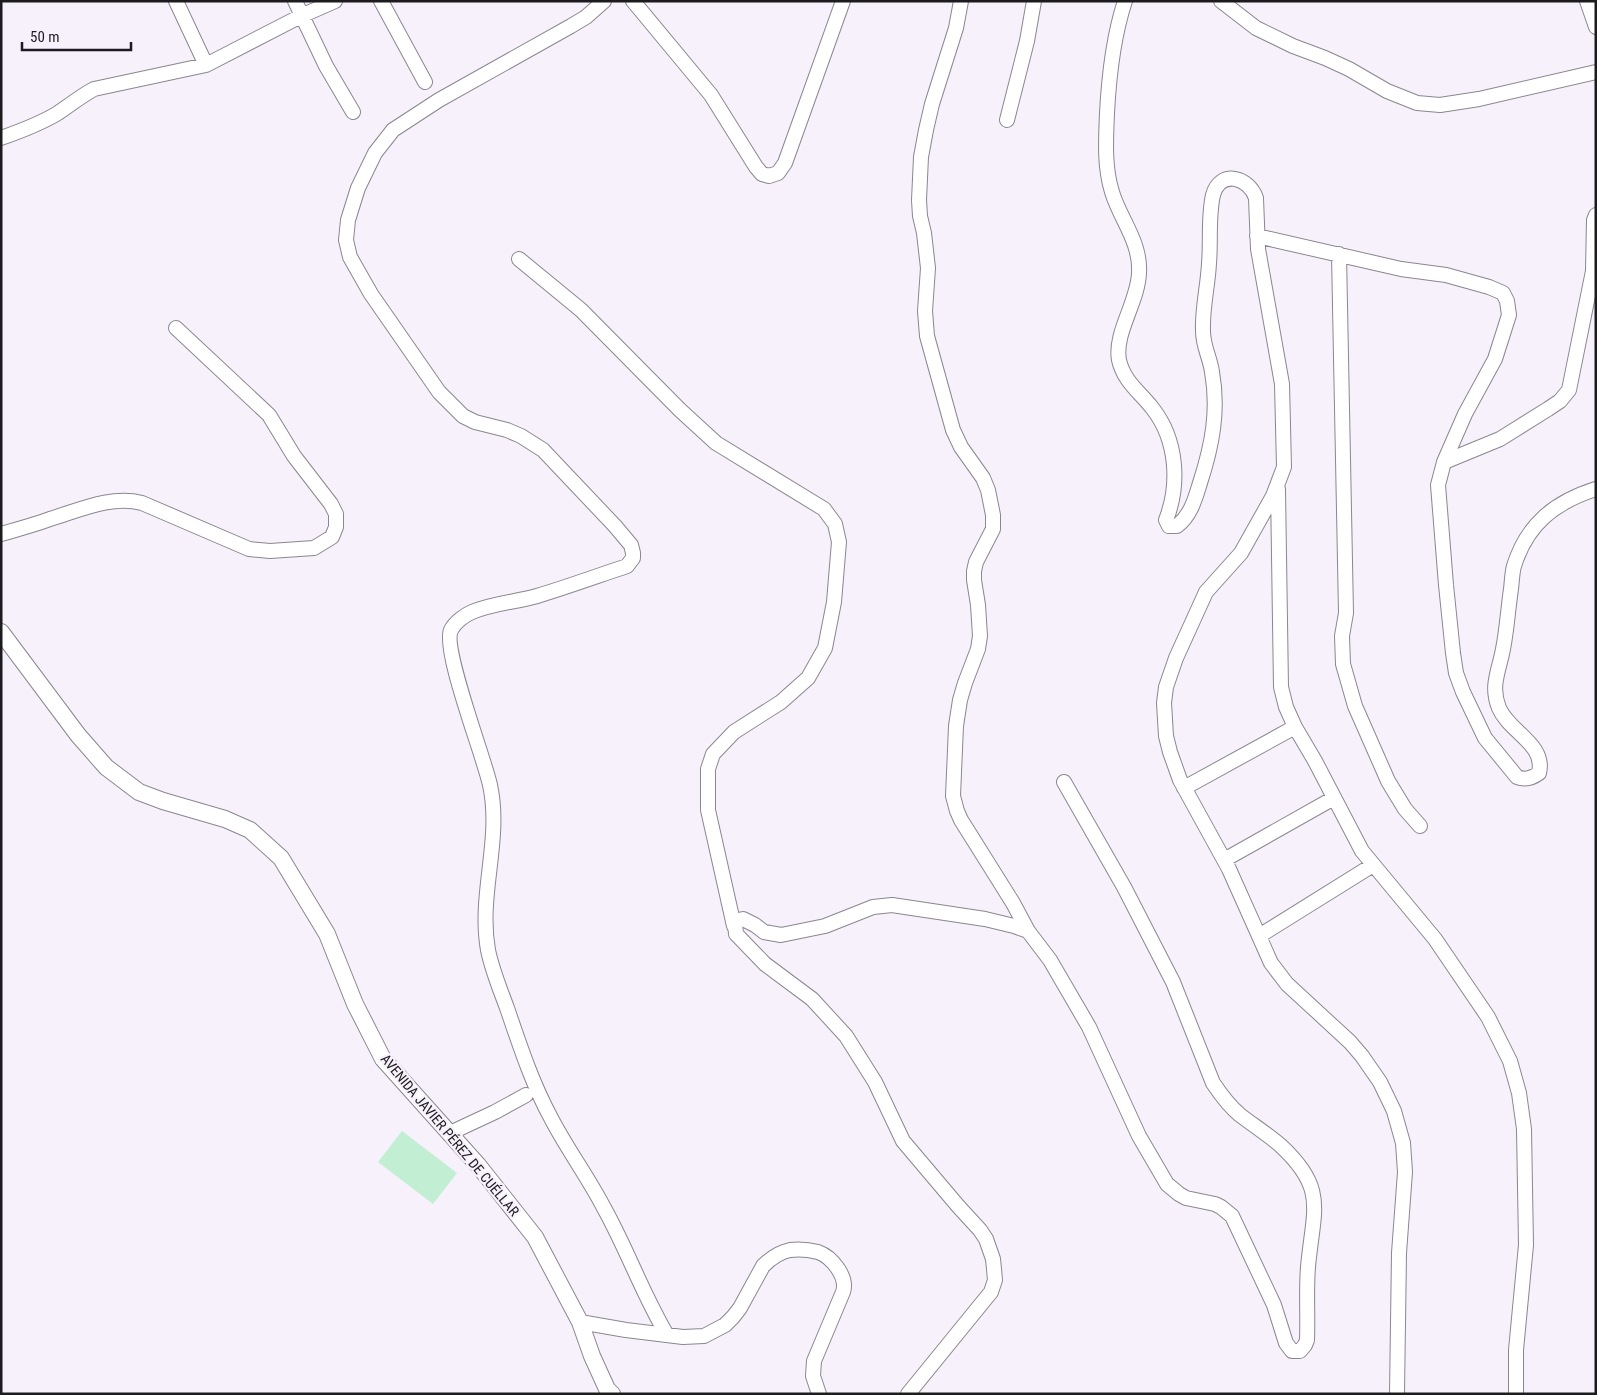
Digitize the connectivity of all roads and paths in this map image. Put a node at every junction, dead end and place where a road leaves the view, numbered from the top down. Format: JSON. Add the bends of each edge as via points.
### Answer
{"nodes":[{"id":1,"x":176,"y":1,"type":"edge"},
{"id":2,"x":295,"y":1,"type":"edge"},
{"id":3,"x":335,"y":1,"type":"edge"},
{"id":4,"x":381,"y":1,"type":"edge"},
{"id":5,"x":604,"y":1,"type":"edge"},
{"id":6,"x":633,"y":1,"type":"edge"},
{"id":7,"x":843,"y":1,"type":"edge"},
{"id":8,"x":961,"y":1,"type":"edge"},
{"id":9,"x":1034,"y":1,"type":"edge"},
{"id":10,"x":1222,"y":1,"type":"edge"},
{"id":11,"x":1587,"y":1,"type":"edge"},
{"id":12,"x":1124,"y":2,"type":"edge"},
{"id":13,"x":301,"y":16,"type":"junction"},
{"id":14,"x":1596,"y":27,"type":"edge"},
{"id":15,"x":206,"y":65,"type":"junction"},
{"id":16,"x":1596,"y":72,"type":"edge"},
{"id":17,"x":425,"y":82,"type":"dead end"},
{"id":18,"x":353,"y":112,"type":"dead end"},
{"id":19,"x":1007,"y":120,"type":"dead end"},
{"id":20,"x":1,"y":138,"type":"edge"},
{"id":21,"x":1596,"y":215,"type":"edge"},
{"id":22,"x":1257,"y":236,"type":"junction"},
{"id":23,"x":1339,"y":254,"type":"junction"},
{"id":24,"x":519,"y":259,"type":"dead end"},
{"id":25,"x":176,"y":328,"type":"dead end"},
{"id":26,"x":1444,"y":462,"type":"junction"},
{"id":27,"x":1278,"y":486,"type":"junction"},
{"id":28,"x":1596,"y":489,"type":"edge"},
{"id":29,"x":1,"y":534,"type":"edge"},
{"id":30,"x":1,"y":632,"type":"edge"},
{"id":31,"x":1295,"y":727,"type":"junction"},
{"id":32,"x":1064,"y":782,"type":"dead end"},
{"id":33,"x":1184,"y":788,"type":"junction"},
{"id":34,"x":1334,"y":798,"type":"junction"},
{"id":35,"x":1420,"y":826,"type":"dead end"},
{"id":36,"x":1224,"y":860,"type":"junction"},
{"id":37,"x":1373,"y":865,"type":"junction"},
{"id":38,"x":734,"y":926,"type":"junction"},
{"id":39,"x":1028,"y":931,"type":"junction"},
{"id":40,"x":1259,"y":936,"type":"junction"},
{"id":41,"x":526,"y":1095,"type":"dead end"},
{"id":42,"x":450,"y":1133,"type":"junction"},
{"id":43,"x":580,"y":1322,"type":"junction"},
{"id":44,"x":667,"y":1336,"type":"junction"},
{"id":45,"x":612,"y":1394,"type":"edge"},
{"id":46,"x":819,"y":1394,"type":"edge"},
{"id":47,"x":908,"y":1394,"type":"edge"},
{"id":48,"x":1397,"y":1394,"type":"edge"},
{"id":49,"x":1516,"y":1394,"type":"edge"}],
"edges":[{"from":1,"to":15,"type":"street"},
{"from":2,"to":13,"type":"street"},
{"from":3,"to":13,"type":"street"},
{"from":4,"to":17,"type":"street"},
{"from":5,"to":44,"type":"street","via":[[586,17],[393,130],[375,153],[358,188],[348,220],[346,240],[350,256],[371,294],[450,405],[475,422],[522,436],[543,450],[632,548],[633,558],[627,566],[537,596],[467,614],[451,630],[449,641],[493,803],[494,837],[485,906],[486,937],[492,964],[542,1101],[604,1206]]},
{"from":6,"to":7,"type":"street","via":[[711,95],[756,167],[769,176],[778,173],[785,163]]},
{"from":8,"to":39,"type":"street","via":[[926,130],[919,200],[928,268],[927,336],[954,430],[971,463],[983,478],[993,516],[993,529],[974,571],[980,636],[958,713],[953,796],[961,820]]},
{"from":9,"to":19,"type":"street"},
{"from":10,"to":16,"type":"street","via":[[1256,28],[1350,69],[1387,91],[1417,103],[1440,105],[1479,99]]},
{"from":11,"to":14,"type":"street"},
{"from":12,"to":22,"type":"street","via":[[1110,68],[1106,162],[1116,204],[1133,240],[1140,272],[1120,338],[1119,358],[1125,377],[1153,408],[1170,440],[1174,471],[1173,498],[1166,520],[1170,527],[1180,524],[1191,509],[1214,430],[1212,370],[1206,356],[1203,330],[1210,262],[1210,211],[1214,192],[1222,182],[1234,178],[1241,180],[1255,193]]},
{"from":13,"to":15,"type":"street"},
{"from":13,"to":18,"type":"street"},
{"from":15,"to":20,"type":"street","via":[[94,89],[30,128]]},
{"from":21,"to":26,"type":"street","via":[[1593,271],[1569,390],[1560,401],[1500,439]]},
{"from":22,"to":23,"type":"street"},
{"from":22,"to":27,"type":"street","via":[[1282,384],[1284,467]]},
{"from":23,"to":26,"type":"street","via":[[1401,269],[1446,275],[1503,293],[1509,315],[1495,359]]},
{"from":23,"to":35,"type":"street","via":[[1346,613],[1342,636],[1343,664],[1355,706],[1388,782]]},
{"from":24,"to":38,"type":"street","via":[[581,310],[716,443],[824,509],[840,542],[825,648],[808,678],[781,702],[734,732],[713,754],[708,769],[708,810]]},
{"from":25,"to":29,"type":"street","via":[[269,414],[294,456],[331,504],[336,514],[332,537],[314,548],[249,549],[127,500],[90,505]]},
{"from":26,"to":28,"type":"street","via":[[1438,484],[1456,673],[1485,738],[1517,777],[1523,779],[1539,773],[1540,761],[1535,750],[1500,709],[1495,688],[1514,567],[1525,541],[1540,519],[1559,504]]},
{"from":27,"to":31,"type":"street","via":[[1281,687]]},
{"from":27,"to":33,"type":"street","via":[[1241,553],[1206,592],[1170,673],[1164,720],[1170,752]]},
{"from":30,"to":42,"type":"street","name":"AVENIDA JAVIER PÉREZ DE CUÉLLAR","via":[[106,767],[140,792],[250,830],[281,858],[327,934],[355,1004],[382,1059]]},
{"from":31,"to":33,"type":"street"},
{"from":31,"to":34,"type":"street"},
{"from":32,"to":39,"type":"street","via":[[1173,982],[1212,1083],[1230,1105],[1280,1145],[1301,1168],[1311,1186],[1314,1206],[1308,1268],[1307,1340],[1300,1351],[1292,1351],[1286,1344],[1274,1305],[1232,1216],[1215,1204],[1186,1198],[1167,1184],[1139,1136],[1089,1027],[1050,960]]},
{"from":33,"to":36,"type":"street"},
{"from":34,"to":36,"type":"street"},
{"from":34,"to":37,"type":"street"},
{"from":36,"to":40,"type":"street"},
{"from":37,"to":40,"type":"street"},
{"from":37,"to":49,"type":"street","via":[[1435,939],[1488,1018],[1510,1061],[1517,1085],[1524,1129],[1526,1245],[1516,1350]]},
{"from":38,"to":39,"type":"street","via":[[736,921],[743,919],[764,932],[780,935],[825,926],[873,907],[892,904],[985,919]]},
{"from":38,"to":47,"type":"street","via":[[736,934],[765,964],[812,999],[846,1036],[875,1082],[903,1141],[980,1230],[990,1249],[995,1275],[991,1292]]},
{"from":40,"to":48,"type":"street","via":[[1287,984],[1350,1042],[1372,1068],[1400,1127],[1405,1172],[1399,1254]]},
{"from":41,"to":42,"type":"street"},
{"from":42,"to":43,"type":"street","name":"AVENIDA JAVIER PÉREZ DE CUÉLLAR","via":[[535,1238]]},
{"from":43,"to":44,"type":"street"},
{"from":43,"to":45,"type":"street","name":"AVENIDA JAVIER PÉREZ DE CUÉLLAR","via":[[607,1389]]},
{"from":44,"to":46,"type":"street","via":[[704,1336],[715,1331],[740,1308],[768,1261],[790,1250],[819,1252],[831,1261],[845,1284],[814,1361],[812,1376]]}]}
